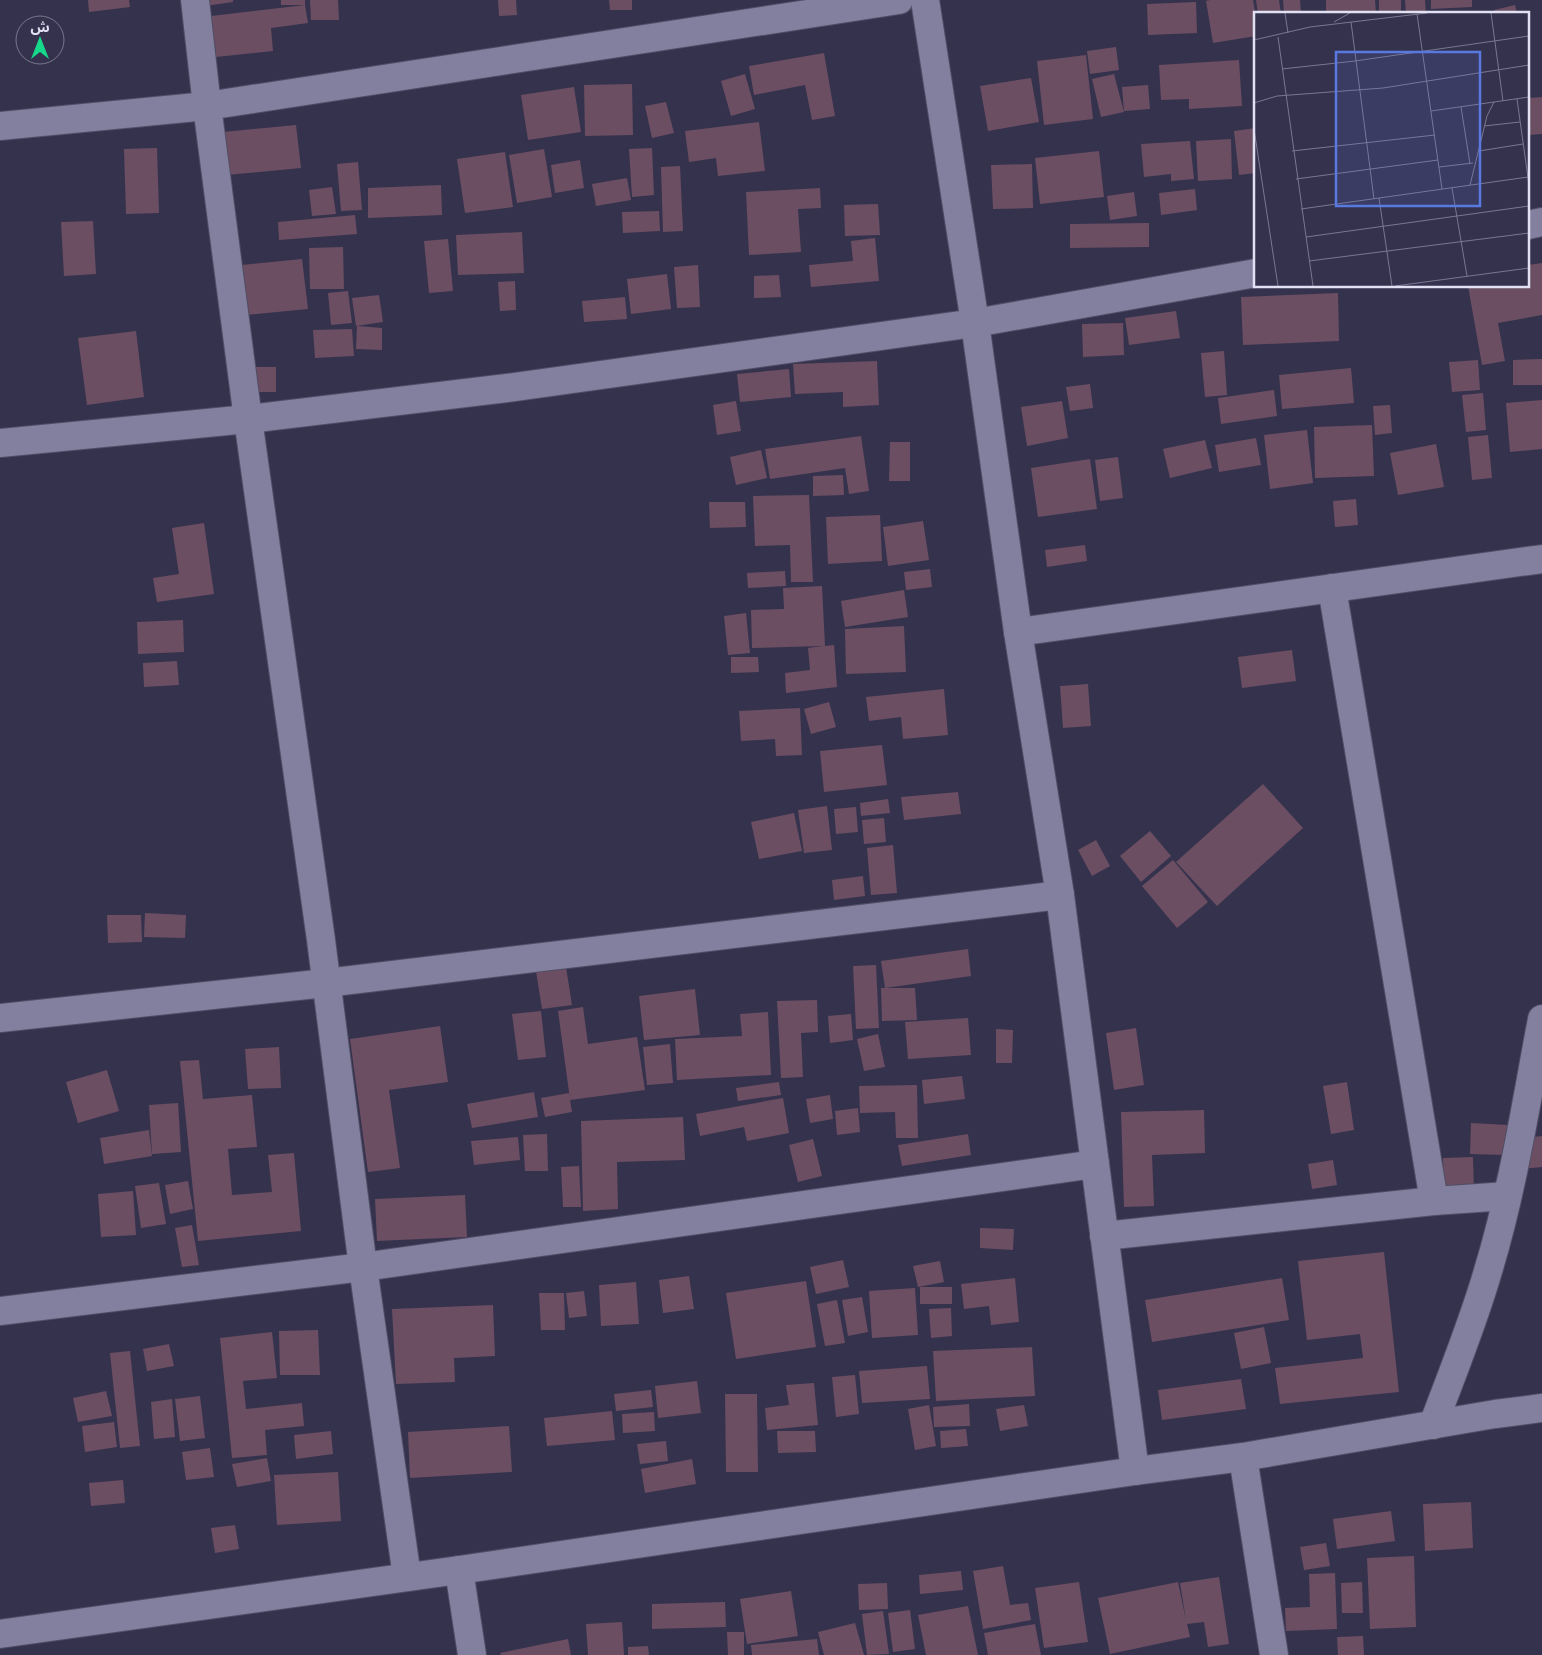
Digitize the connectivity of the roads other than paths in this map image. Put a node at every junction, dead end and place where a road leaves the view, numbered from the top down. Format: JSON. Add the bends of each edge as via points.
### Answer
{"nodes":[{"id":1,"x":195,"y":0,"type":"edge"},
{"id":2,"x":899,"y":0,"type":"edge"},
{"id":3,"x":925,"y":0,"type":"edge"},
{"id":4,"x":207,"y":106,"type":"junction"},
{"id":5,"x":0,"y":126,"type":"edge"},
{"id":6,"x":1254,"y":273,"type":"edge"},
{"id":7,"x":975,"y":323,"type":"junction"},
{"id":8,"x":248,"y":419,"type":"junction"},
{"id":9,"x":0,"y":443,"type":"edge"},
{"id":10,"x":1542,"y":559,"type":"edge"},
{"id":11,"x":1332,"y":588,"type":"junction"},
{"id":12,"x":1018,"y":632,"type":"junction"},
{"id":13,"x":1060,"y":894,"type":"junction"},
{"id":14,"x":326,"y":982,"type":"junction"},
{"id":15,"x":0,"y":1018,"type":"edge"},
{"id":16,"x":1542,"y":1019,"type":"edge"},
{"id":17,"x":1538,"y":1060,"type":"edge"},
{"id":18,"x":1095,"y":1164,"type":"junction"},
{"id":19,"x":1507,"y":1196,"type":"junction"},
{"id":20,"x":1434,"y":1201,"type":"junction"},
{"id":21,"x":1104,"y":1236,"type":"junction"},
{"id":22,"x":363,"y":1266,"type":"junction"},
{"id":23,"x":0,"y":1311,"type":"edge"},
{"id":24,"x":1542,"y":1408,"type":"edge"},
{"id":25,"x":1433,"y":1425,"type":"junction"},
{"id":26,"x":1243,"y":1458,"type":"junction"},
{"id":27,"x":1135,"y":1471,"type":"junction"},
{"id":28,"x":460,"y":1570,"type":"junction"},
{"id":29,"x":406,"y":1577,"type":"junction"},
{"id":30,"x":0,"y":1634,"type":"edge"},
{"id":31,"x":472,"y":1655,"type":"edge"},
{"id":32,"x":1274,"y":1655,"type":"edge"}],
"edges":[{"from":1,"to":4,"type":"street"},
{"from":2,"to":4,"type":"street"},
{"from":3,"to":7,"type":"street"},
{"from":4,"to":5,"type":"street"},
{"from":4,"to":8,"type":"street"},
{"from":6,"to":7,"type":"street"},
{"from":7,"to":8,"type":"street","via":[[507,388]]},
{"from":7,"to":12,"type":"street"},
{"from":8,"to":9,"type":"street"},
{"from":8,"to":14,"type":"street"},
{"from":10,"to":11,"type":"street"},
{"from":11,"to":12,"type":"street"},
{"from":11,"to":20,"type":"street"},
{"from":12,"to":13,"type":"street"},
{"from":13,"to":14,"type":"street"},
{"from":13,"to":18,"type":"street"},
{"from":14,"to":15,"type":"street"},
{"from":14,"to":22,"type":"street"},
{"from":16,"to":17,"type":"street"},
{"from":17,"to":19,"type":"street"},
{"from":18,"to":21,"type":"street"},
{"from":18,"to":22,"type":"street"},
{"from":19,"to":20,"type":"street"},
{"from":19,"to":25,"type":"street","via":[[1486,1279]]},
{"from":20,"to":21,"type":"street"},
{"from":21,"to":27,"type":"street"},
{"from":22,"to":23,"type":"street"},
{"from":22,"to":29,"type":"street"},
{"from":24,"to":25,"type":"street"},
{"from":25,"to":26,"type":"street"},
{"from":26,"to":27,"type":"street"},
{"from":26,"to":32,"type":"street"},
{"from":27,"to":28,"type":"street"},
{"from":28,"to":29,"type":"street"},
{"from":28,"to":31,"type":"street"},
{"from":29,"to":30,"type":"street"}]}
